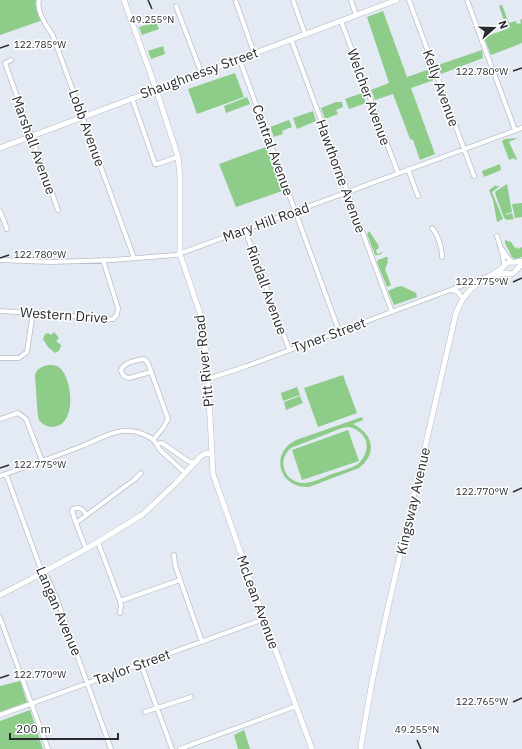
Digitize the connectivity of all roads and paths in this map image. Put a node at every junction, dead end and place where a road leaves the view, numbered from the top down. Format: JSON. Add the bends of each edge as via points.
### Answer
{"nodes":[{"id":1,"x":39,"y":0,"type":"edge"},
{"id":2,"x":124,"y":0,"type":"edge"},
{"id":3,"x":293,"y":0,"type":"edge"},
{"id":4,"x":351,"y":0,"type":"edge"},
{"id":5,"x":397,"y":0,"type":"edge"},
{"id":6,"x":409,"y":0,"type":"edge"},
{"id":7,"x":467,"y":0,"type":"edge"},
{"id":8,"x":236,"y":2,"type":"dead end"},
{"id":9,"x":176,"y":6,"type":"dead end"},
{"id":10,"x":356,"y":15,"type":"junction"},
{"id":11,"x":341,"y":21,"type":"junction"},
{"id":12,"x":305,"y":34,"type":"junction"},
{"id":13,"x":291,"y":39,"type":"junction"},
{"id":14,"x":254,"y":53,"type":"junction"},
{"id":15,"x":240,"y":58,"type":"junction"},
{"id":16,"x":11,"y":60,"type":"dead end"},
{"id":17,"x":201,"y":72,"type":"junction"},
{"id":18,"x":156,"y":89,"type":"junction"},
{"id":19,"x":132,"y":98,"type":"junction"},
{"id":20,"x":82,"y":117,"type":"junction"},
{"id":21,"x":522,"y":128,"type":"edge"},
{"id":22,"x":515,"y":130,"type":"junction"},
{"id":23,"x":31,"y":136,"type":"junction"},
{"id":24,"x":0,"y":148,"type":"edge"},
{"id":25,"x":464,"y":149,"type":"junction"},
{"id":26,"x":178,"y":157,"type":"junction"},
{"id":27,"x":408,"y":169,"type":"junction"},
{"id":28,"x":398,"y":173,"type":"junction"},
{"id":29,"x":474,"y":176,"type":"dead end"},
{"id":30,"x":347,"y":192,"type":"junction"},
{"id":31,"x":418,"y":196,"type":"dead end"},
{"id":32,"x":58,"y":210,"type":"dead end"},
{"id":33,"x":0,"y":211,"type":"edge"},
{"id":34,"x":295,"y":211,"type":"junction"},
{"id":35,"x":432,"y":228,"type":"dead end"},
{"id":36,"x":7,"y":229,"type":"dead end"},
{"id":37,"x":245,"y":230,"type":"junction"},
{"id":38,"x":496,"y":236,"type":"dead end"},
{"id":39,"x":500,"y":247,"type":"junction"},
{"id":40,"x":180,"y":254,"type":"junction"},
{"id":41,"x":442,"y":257,"type":"dead end"},
{"id":42,"x":134,"y":258,"type":"junction"},
{"id":43,"x":0,"y":260,"type":"edge"},
{"id":44,"x":103,"y":260,"type":"junction"},
{"id":45,"x":522,"y":261,"type":"edge"},
{"id":46,"x":513,"y":262,"type":"junction"},
{"id":47,"x":522,"y":265,"type":"edge"},
{"id":48,"x":504,"y":266,"type":"junction"},
{"id":49,"x":516,"y":270,"type":"junction"},
{"id":50,"x":494,"y":274,"type":"junction"},
{"id":51,"x":507,"y":274,"type":"junction"},
{"id":52,"x":450,"y":290,"type":"junction"},
{"id":53,"x":463,"y":298,"type":"junction"},
{"id":54,"x":0,"y":311,"type":"edge"},
{"id":55,"x":33,"y":312,"type":"junction"},
{"id":56,"x":392,"y":312,"type":"junction"},
{"id":57,"x":339,"y":331,"type":"junction"},
{"id":58,"x":289,"y":349,"type":"junction"},
{"id":59,"x":0,"y":358,"type":"edge"},
{"id":60,"x":151,"y":372,"type":"junction"},
{"id":61,"x":208,"y":379,"type":"junction"},
{"id":62,"x":0,"y":419,"type":"edge"},
{"id":63,"x":153,"y":440,"type":"junction"},
{"id":64,"x":157,"y":444,"type":"junction"},
{"id":65,"x":211,"y":453,"type":"junction"},
{"id":66,"x":42,"y":461,"type":"junction"},
{"id":67,"x":194,"y":463,"type":"junction"},
{"id":68,"x":141,"y":473,"type":"dead end"},
{"id":69,"x":185,"y":473,"type":"junction"},
{"id":70,"x":6,"y":474,"type":"junction"},
{"id":71,"x":0,"y":476,"type":"edge"},
{"id":72,"x":87,"y":515,"type":"junction"},
{"id":73,"x":76,"y":523,"type":"junction"},
{"id":74,"x":98,"y":542,"type":"junction"},
{"id":75,"x":86,"y":549,"type":"junction"},
{"id":76,"x":174,"y":556,"type":"dead end"},
{"id":77,"x":43,"y":572,"type":"junction"},
{"id":78,"x":180,"y":580,"type":"junction"},
{"id":79,"x":0,"y":595,"type":"edge"},
{"id":80,"x":120,"y":601,"type":"junction"},
{"id":81,"x":120,"y":612,"type":"dead end"},
{"id":82,"x":0,"y":618,"type":"edge"},
{"id":83,"x":264,"y":619,"type":"junction"},
{"id":84,"x":202,"y":642,"type":"junction"},
{"id":85,"x":141,"y":664,"type":"junction"},
{"id":86,"x":88,"y":683,"type":"junction"},
{"id":87,"x":191,"y":697,"type":"dead end"},
{"id":88,"x":31,"y":704,"type":"junction"},
{"id":89,"x":296,"y":706,"type":"junction"},
{"id":90,"x":158,"y":708,"type":"junction"},
{"id":91,"x":146,"y":712,"type":"dead end"},
{"id":92,"x":0,"y":715,"type":"edge"},
{"id":93,"x":361,"y":748,"type":"edge"},
{"id":94,"x":48,"y":749,"type":"edge"},
{"id":95,"x":111,"y":749,"type":"edge"},
{"id":96,"x":172,"y":749,"type":"edge"},
{"id":97,"x":180,"y":749,"type":"edge"},
{"id":98,"x":312,"y":749,"type":"edge"}],
"edges":[{"from":1,"to":20,"type":"street","name":"Lobb Avenue","via":[[41,15],[53,36]]},
{"from":2,"to":18,"type":"main road","name":"Pitt River Road"},
{"from":3,"to":12,"type":"street"},
{"from":4,"to":10,"type":"street"},
{"from":5,"to":10,"type":"main road","name":"Shaughnessy Street"},
{"from":6,"to":25,"type":"street","name":"Kelly Avenue"},
{"from":7,"to":22,"type":"street"},
{"from":8,"to":14,"type":"street"},
{"from":9,"to":17,"type":"street"},
{"from":10,"to":11,"type":"main road","name":"Shaughnessy Street"},
{"from":11,"to":12,"type":"main road","name":"Shaughnessy Street"},
{"from":11,"to":28,"type":"street","name":"Welcher Avenue"},
{"from":12,"to":13,"type":"main road","name":"Shaughnessy Street"},
{"from":13,"to":14,"type":"main road","name":"Shaughnessy Street"},
{"from":13,"to":30,"type":"street","name":"Hawthorne Avenue"},
{"from":14,"to":15,"type":"main road","name":"Shaughnessy Street"},
{"from":15,"to":17,"type":"main road","name":"Shaughnessy Street"},
{"from":15,"to":34,"type":"street","name":"Central Avenue"},
{"from":16,"to":23,"type":"street","name":"Marshall Avenue","via":[[5,63]]},
{"from":17,"to":18,"type":"main road","name":"Shaughnessy Street"},
{"from":18,"to":19,"type":"main road","name":"Shaughnessy Street"},
{"from":18,"to":26,"type":"main road","name":"Pitt River Road"},
{"from":19,"to":20,"type":"main road","name":"Shaughnessy Street"},
{"from":19,"to":26,"type":"street","via":[[155,164]]},
{"from":20,"to":23,"type":"main road","name":"Shaughnessy Street"},
{"from":20,"to":42,"type":"street","name":"Lobb Avenue"},
{"from":21,"to":22,"type":"street","name":"Mary Hill Road"},
{"from":22,"to":25,"type":"street","name":"Mary Hill Road"},
{"from":23,"to":24,"type":"main road","name":"Shaughnessy Street"},
{"from":23,"to":32,"type":"street","name":"Marshall Avenue"},
{"from":25,"to":27,"type":"street","name":"Mary Hill Road"},
{"from":25,"to":29,"type":"street","name":"Kelly Avenue"},
{"from":26,"to":40,"type":"main road","name":"Pitt River Road"},
{"from":27,"to":28,"type":"street","name":"Mary Hill Road"},
{"from":27,"to":31,"type":"street"},
{"from":28,"to":30,"type":"street","name":"Mary Hill Road"},
{"from":30,"to":34,"type":"street","name":"Mary Hill Road"},
{"from":30,"to":56,"type":"street","name":"Hawthorne Avenue"},
{"from":33,"to":36,"type":"street"},
{"from":34,"to":37,"type":"street","name":"Mary Hill Road"},
{"from":34,"to":57,"type":"street","name":"Central Avenue"},
{"from":35,"to":41,"type":"street","via":[[440,245]]},
{"from":37,"to":40,"type":"street","name":"Mary Hill Road"},
{"from":37,"to":58,"type":"street","name":"Rindall Avenue"},
{"from":38,"to":39,"type":"street"},
{"from":39,"to":46,"type":"street"},
{"from":39,"to":48,"type":"street"},
{"from":40,"to":42,"type":"street","name":"Mary Hill Road"},
{"from":40,"to":61,"type":"main road","name":"Pitt River Road","via":[[203,322]]},
{"from":42,"to":44,"type":"street","name":"Mary Hill Road"},
{"from":43,"to":44,"type":"street","name":"Mary Hill Road"},
{"from":44,"to":55,"type":"street","name":"Western Drive","via":[[118,308],[114,318],[105,320]]},
{"from":45,"to":46,"type":"main road","name":"Kingsway Avenue"},
{"from":46,"to":48,"type":"main road","name":"Kingsway Avenue"},
{"from":46,"to":49,"type":"main road"},
{"from":47,"to":49,"type":"main road","name":"Kingsway Avenue"},
{"from":48,"to":50,"type":"main road","name":"Kingsway Avenue"},
{"from":48,"to":51,"type":"main road"},
{"from":49,"to":51,"type":"main road","name":"Kingsway Avenue","via":[[512,274]]},
{"from":50,"to":51,"type":"main road","name":"Kingsway Avenue"},
{"from":50,"to":52,"type":"street","name":"Tyner Street"},
{"from":50,"to":53,"type":"main road","name":"Kingsway Avenue","via":[[481,280]]},
{"from":52,"to":53,"type":"street"},
{"from":52,"to":56,"type":"street","name":"Tyner Street"},
{"from":53,"to":93,"type":"main road","name":"Kingsway Avenue","via":[[455,316],[386,616]]},
{"from":54,"to":55,"type":"street","name":"Western Drive"},
{"from":55,"to":59,"type":"street","via":[[27,352],[19,358]]},
{"from":56,"to":57,"type":"street","name":"Tyner Street"},
{"from":57,"to":58,"type":"street","name":"Tyner Street"},
{"from":58,"to":61,"type":"street","name":"Tyner Street"},
{"from":60,"to":60,"type":"street","via":[[129,378],[123,375],[122,370],[126,364],[144,359]]},
{"from":60,"to":63,"type":"street","via":[[168,419]]},
{"from":61,"to":65,"type":"main road","name":"Pitt River Road"},
{"from":62,"to":66,"type":"street","via":[[18,413],[26,419]]},
{"from":63,"to":64,"type":"street"},
{"from":63,"to":66,"type":"street","via":[[136,432],[120,431]]},
{"from":64,"to":67,"type":"street","via":[[162,443]]},
{"from":64,"to":69,"type":"street","via":[[159,449]]},
{"from":65,"to":67,"type":"main road","via":[[202,455]]},
{"from":65,"to":83,"type":"main road","name":"McLean Avenue","via":[[215,482]]},
{"from":66,"to":70,"type":"street"},
{"from":67,"to":69,"type":"main road"},
{"from":68,"to":72,"type":"street"},
{"from":69,"to":74,"type":"main road","via":[[142,515]]},
{"from":70,"to":71,"type":"street"},
{"from":70,"to":77,"type":"street","name":"Langan Avenue"},
{"from":72,"to":73,"type":"street"},
{"from":72,"to":73,"type":"street","via":[[81,508],[74,509],[72,511]]},
{"from":73,"to":75,"type":"street"},
{"from":74,"to":75,"type":"main road"},
{"from":74,"to":80,"type":"street"},
{"from":75,"to":77,"type":"main road"},
{"from":76,"to":78,"type":"street"},
{"from":77,"to":79,"type":"main road"},
{"from":77,"to":86,"type":"street","name":"Langan Avenue","via":[[56,597]]},
{"from":78,"to":80,"type":"street"},
{"from":78,"to":84,"type":"street"},
{"from":80,"to":81,"type":"street"},
{"from":82,"to":88,"type":"street"},
{"from":83,"to":84,"type":"street","name":"Taylor Street"},
{"from":83,"to":89,"type":"main road","name":"McLean Avenue"},
{"from":84,"to":85,"type":"street","name":"Taylor Street"},
{"from":85,"to":86,"type":"street","name":"Taylor Street"},
{"from":85,"to":90,"type":"street"},
{"from":86,"to":88,"type":"street","name":"Taylor Street"},
{"from":86,"to":95,"type":"street","name":"Langan Avenue"},
{"from":87,"to":90,"type":"street"},
{"from":88,"to":92,"type":"street","name":"Taylor Street"},
{"from":88,"to":94,"type":"street"},
{"from":89,"to":97,"type":"street"},
{"from":89,"to":98,"type":"main road","name":"McLean Avenue"},
{"from":90,"to":91,"type":"street"},
{"from":90,"to":96,"type":"street"}]}
